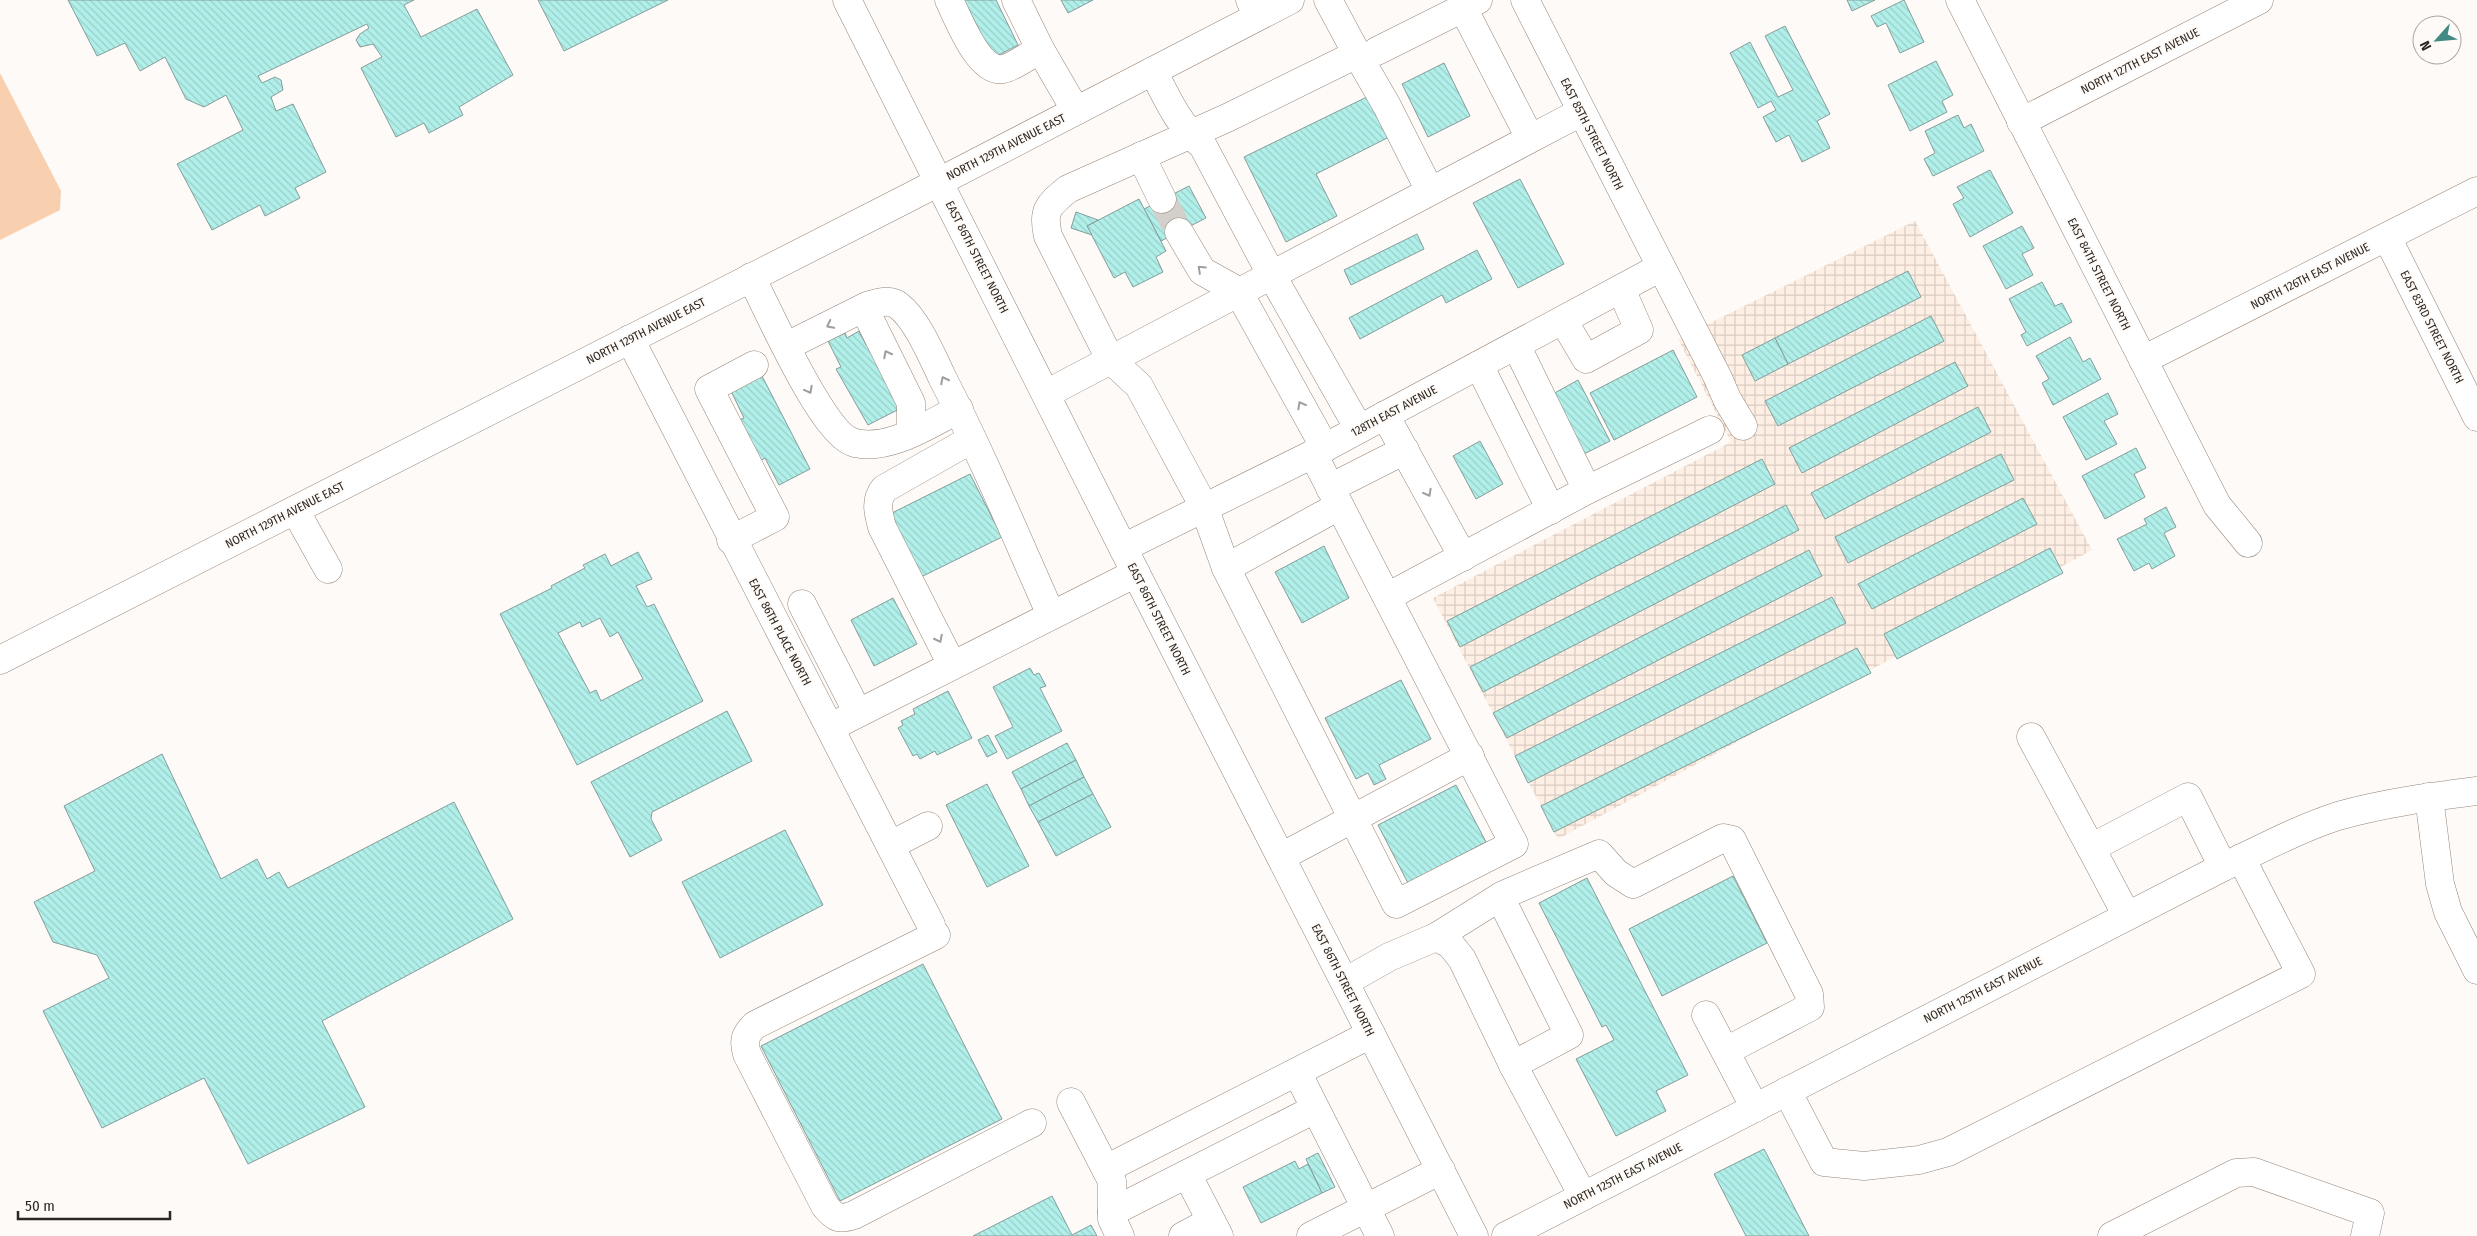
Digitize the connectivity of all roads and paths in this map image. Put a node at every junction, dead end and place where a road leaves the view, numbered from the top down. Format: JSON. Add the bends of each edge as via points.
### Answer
{"nodes":[{"id":1,"x":847,"y":0,"type":"edge"},
{"id":2,"x":949,"y":0,"type":"edge"},
{"id":3,"x":1016,"y":0,"type":"edge"},
{"id":4,"x":1290,"y":0,"type":"edge"},
{"id":5,"x":1328,"y":0,"type":"edge"},
{"id":6,"x":1525,"y":0,"type":"edge"},
{"id":7,"x":1960,"y":0,"type":"edge"},
{"id":8,"x":2260,"y":0,"type":"edge"},
{"id":9,"x":1471,"y":4,"type":"edge"},
{"id":10,"x":1254,"y":8,"type":"edge"},
{"id":11,"x":1040,"y":49,"type":"junction"},
{"id":12,"x":1367,"y":52,"type":"junction"},
{"id":13,"x":1153,"y":71,"type":"junction"},
{"id":14,"x":1076,"y":111,"type":"junction"},
{"id":15,"x":1580,"y":112,"type":"junction"},
{"id":16,"x":2022,"y":122,"type":"junction"},
{"id":17,"x":1189,"y":134,"type":"junction"},
{"id":18,"x":1530,"y":138,"type":"junction"},
{"id":19,"x":1141,"y":156,"type":"junction"},
{"id":20,"x":939,"y":182,"type":"junction"},
{"id":21,"x":1430,"y":191,"type":"junction"},
{"id":22,"x":2477,"y":191,"type":"edge"},
{"id":23,"x":1162,"y":199,"type":"tunnel mouth"},
{"id":24,"x":1180,"y":232,"type":"tunnel mouth"},
{"id":25,"x":2387,"y":237,"type":"junction"},
{"id":26,"x":1661,"y":268,"type":"junction"},
{"id":27,"x":1271,"y":274,"type":"junction"},
{"id":28,"x":751,"y":277,"type":"junction"},
{"id":29,"x":1621,"y":289,"type":"junction"},
{"id":30,"x":1238,"y":291,"type":"junction"},
{"id":31,"x":864,"y":308,"type":"junction"},
{"id":32,"x":1563,"y":320,"type":"junction"},
{"id":33,"x":630,"y":338,"type":"junction"},
{"id":34,"x":787,"y":346,"type":"junction"},
{"id":35,"x":1516,"y":346,"type":"junction"},
{"id":36,"x":1110,"y":359,"type":"junction"},
{"id":37,"x":2143,"y":360,"type":"junction"},
{"id":38,"x":754,"y":365,"type":"dead end"},
{"id":39,"x":1479,"y":365,"type":"junction"},
{"id":40,"x":1046,"y":394,"type":"junction"},
{"id":41,"x":1385,"y":416,"type":"junction"},
{"id":42,"x":2477,"y":417,"type":"edge"},
{"id":43,"x":965,"y":424,"type":"junction"},
{"id":44,"x":1743,"y":426,"type":"dead end"},
{"id":45,"x":1359,"y":430,"type":"junction"},
{"id":46,"x":1710,"y":430,"type":"dead end"},
{"id":47,"x":911,"y":432,"type":"junction"},
{"id":48,"x":1404,"y":450,"type":"junction"},
{"id":49,"x":1319,"y":451,"type":"junction"},
{"id":50,"x":1587,"y":490,"type":"junction"},
{"id":51,"x":1335,"y":497,"type":"junction"},
{"id":52,"x":1204,"y":507,"type":"junction"},
{"id":53,"x":295,"y":510,"type":"junction"},
{"id":54,"x":1551,"y":510,"type":"junction"},
{"id":55,"x":732,"y":540,"type":"junction"},
{"id":56,"x":2248,"y":543,"type":"dead end"},
{"id":57,"x":1123,"y":548,"type":"junction"},
{"id":58,"x":1463,"y":557,"type":"junction"},
{"id":59,"x":1226,"y":568,"type":"junction"},
{"id":60,"x":328,"y":569,"type":"dead end"},
{"id":61,"x":1136,"y":572,"type":"junction"},
{"id":62,"x":1387,"y":597,"type":"junction"},
{"id":63,"x":802,"y":604,"type":"dead end"},
{"id":64,"x":1051,"y":615,"type":"junction"},
{"id":65,"x":0,"y":660,"type":"edge"},
{"id":66,"x":952,"y":665,"type":"junction"},
{"id":67,"x":858,"y":713,"type":"junction"},
{"id":68,"x":831,"y":727,"type":"junction"},
{"id":69,"x":2031,"y":737,"type":"dead end"},
{"id":70,"x":1470,"y":756,"type":"junction"},
{"id":71,"x":2477,"y":791,"type":"edge"},
{"id":72,"x":2429,"y":797,"type":"junction"},
{"id":73,"x":1353,"y":817,"type":"junction"},
{"id":74,"x":928,"y":826,"type":"dead end"},
{"id":75,"x":891,"y":845,"type":"junction"},
{"id":76,"x":2091,"y":848,"type":"junction"},
{"id":77,"x":1280,"y":857,"type":"junction"},
{"id":78,"x":2232,"y":863,"type":"junction"},
{"id":79,"x":1500,"y":897,"type":"junction"},
{"id":80,"x":2127,"y":916,"type":"junction"},
{"id":81,"x":1436,"y":937,"type":"junction"},
{"id":82,"x":2477,"y":970,"type":"edge"},
{"id":83,"x":1344,"y":982,"type":"junction"},
{"id":84,"x":1706,"y":1015,"type":"dead end"},
{"id":85,"x":1371,"y":1034,"type":"junction"},
{"id":86,"x":1726,"y":1051,"type":"junction"},
{"id":87,"x":1513,"y":1065,"type":"junction"},
{"id":88,"x":1297,"y":1072,"type":"junction"},
{"id":89,"x":1786,"y":1091,"type":"junction"},
{"id":90,"x":1071,"y":1102,"type":"dead end"},
{"id":91,"x":1755,"y":1108,"type":"junction"},
{"id":92,"x":1315,"y":1109,"type":"junction"},
{"id":93,"x":1032,"y":1123,"type":"dead end"},
{"id":94,"x":1106,"y":1169,"type":"junction"},
{"id":95,"x":1441,"y":1170,"type":"junction"},
{"id":96,"x":1187,"y":1174,"type":"junction"},
{"id":97,"x":1583,"y":1196,"type":"junction"},
{"id":98,"x":1366,"y":1208,"type":"junction"},
{"id":99,"x":1116,"y":1224,"type":"edge"},
{"id":100,"x":1215,"y":1229,"type":"edge"},
{"id":101,"x":1182,"y":1236,"type":"edge"},
{"id":102,"x":1311,"y":1236,"type":"edge"},
{"id":103,"x":1380,"y":1236,"type":"edge"},
{"id":104,"x":1474,"y":1236,"type":"edge"},
{"id":105,"x":1506,"y":1236,"type":"edge"},
{"id":106,"x":2112,"y":1236,"type":"edge"},
{"id":107,"x":2365,"y":1236,"type":"edge"}],
"edges":[{"from":1,"to":20,"type":"street","name":"EAST 86TH STREET NORTH"},
{"from":2,"to":11,"type":"street","via":[[980,60],[992,68],[1003,69]]},
{"from":3,"to":11,"type":"street"},
{"from":4,"to":10,"type":"street","name":"NORTH 129TH AVENUE EAST"},
{"from":5,"to":12,"type":"street"},
{"from":6,"to":15,"type":"street","name":"EAST 85TH STREET NORTH"},
{"from":7,"to":16,"type":"street","name":"EAST 84TH STREET NORTH"},
{"from":8,"to":16,"type":"street","name":"NORTH 127TH EAST AVENUE"},
{"from":9,"to":12,"type":"street"},
{"from":9,"to":18,"type":"street"},
{"from":10,"to":13,"type":"street","name":"NORTH 129TH AVENUE EAST"},
{"from":11,"to":14,"type":"street"},
{"from":12,"to":17,"type":"street"},
{"from":12,"to":21,"type":"street","via":[[1387,106]]},
{"from":13,"to":14,"type":"street","name":"NORTH 129TH AVENUE EAST"},
{"from":13,"to":17,"type":"street"},
{"from":14,"to":20,"type":"street","name":"NORTH 129TH AVENUE EAST"},
{"from":15,"to":18,"type":"street"},
{"from":15,"to":26,"type":"street","name":"EAST 85TH STREET NORTH"},
{"from":16,"to":37,"type":"street","name":"EAST 84TH STREET NORTH"},
{"from":17,"to":19,"type":"street"},
{"from":17,"to":27,"type":"street","via":[[1203,146]]},
{"from":18,"to":21,"type":"street"},
{"from":19,"to":23,"type":"street"},
{"from":19,"to":36,"type":"street","via":[[1068,190],[1047,209],[1044,221],[1048,236]]},
{"from":20,"to":28,"type":"street","name":"NORTH 129TH AVENUE EAST"},
{"from":20,"to":40,"type":"street","name":"EAST 86TH STREET NORTH"},
{"from":21,"to":27,"type":"street"},
{"from":22,"to":25,"type":"street","name":"NORTH 126TH EAST AVENUE"},
{"from":30,"to":24,"type":"street","one_way":true,"via":[[1202,271]]},
{"from":25,"to":37,"type":"street","name":"NORTH 126TH EAST AVENUE"},
{"from":25,"to":42,"type":"street","name":"EAST 83RD STREET NORTH"},
{"from":26,"to":29,"type":"street","name":"128TH EAST AVENUE"},
{"from":26,"to":44,"type":"street","name":"EAST 85TH STREET NORTH"},
{"from":27,"to":30,"type":"street"},
{"from":27,"to":45,"type":"street"},
{"from":28,"to":33,"type":"street","name":"NORTH 129TH AVENUE EAST"},
{"from":28,"to":34,"type":"street"},
{"from":29,"to":32,"type":"street","name":"128TH EAST AVENUE"},
{"from":29,"to":32,"type":"street","via":[[1639,330],[1586,359]]},
{"from":30,"to":36,"type":"street"},
{"from":49,"to":30,"type":"street","one_way":true},
{"from":31,"to":34,"type":"street","one_way":true},
{"from":43,"to":31,"type":"street","one_way":true,"via":[[906,312],[889,302]]},
{"from":47,"to":31,"type":"street","one_way":true,"via":[[911,403]]},
{"from":32,"to":35,"type":"street","name":"128TH EAST AVENUE"},
{"from":33,"to":53,"type":"street","name":"NORTH 129TH AVENUE EAST"},
{"from":33,"to":55,"type":"street","name":"EAST 86TH PLACE NORTH"},
{"from":34,"to":47,"type":"street","one_way":true,"via":[[810,393],[840,436],[854,443],[876,443],[895,440]]},
{"from":35,"to":39,"type":"street","name":"128TH EAST AVENUE"},
{"from":35,"to":50,"type":"street"},
{"from":36,"to":40,"type":"street"},
{"from":36,"to":52,"type":"street","via":[[1139,386]]},
{"from":37,"to":56,"type":"street","name":"EAST 84TH STREET NORTH","via":[[2217,505]]},
{"from":38,"to":55,"type":"street","via":[[709,389],[775,517]]},
{"from":39,"to":41,"type":"street","name":"128TH EAST AVENUE"},
{"from":39,"to":54,"type":"street"},
{"from":40,"to":57,"type":"street","name":"EAST 86TH STREET NORTH"},
{"from":41,"to":45,"type":"street","name":"128TH EAST AVENUE"},
{"from":41,"to":48,"type":"street"},
{"from":43,"to":47,"type":"street"},
{"from":43,"to":64,"type":"street"},
{"from":43,"to":66,"type":"street","one_way":true,"via":[[884,489],[878,497],[877,510],[882,527]]},
{"from":45,"to":49,"type":"street","name":"128TH EAST AVENUE"},
{"from":46,"to":50,"type":"street"},
{"from":48,"to":51,"type":"street"},
{"from":48,"to":58,"type":"street","one_way":true},
{"from":49,"to":51,"type":"street"},
{"from":49,"to":52,"type":"street","name":"128TH EAST AVENUE"},
{"from":50,"to":54,"type":"street"},
{"from":51,"to":59,"type":"street"},
{"from":51,"to":62,"type":"street"},
{"from":52,"to":57,"type":"street","name":"128TH EAST AVENUE"},
{"from":52,"to":59,"type":"street"},
{"from":53,"to":60,"type":"street"},
{"from":53,"to":65,"type":"street","name":"NORTH 129TH AVENUE EAST"},
{"from":54,"to":58,"type":"street"},
{"from":55,"to":68,"type":"street","name":"EAST 86TH PLACE NORTH"},
{"from":57,"to":61,"type":"street","name":"EAST 86TH STREET NORTH"},
{"from":58,"to":62,"type":"street"},
{"from":59,"to":73,"type":"street"},
{"from":61,"to":64,"type":"street"},
{"from":61,"to":77,"type":"street","name":"EAST 86TH STREET NORTH"},
{"from":62,"to":70,"type":"street"},
{"from":63,"to":67,"type":"street"},
{"from":64,"to":66,"type":"street"},
{"from":66,"to":67,"type":"street"},
{"from":67,"to":68,"type":"street"},
{"from":68,"to":75,"type":"street","name":"EAST 86TH PLACE NORTH"},
{"from":69,"to":76,"type":"street"},
{"from":70,"to":73,"type":"street"},
{"from":70,"to":73,"type":"street","via":[[1514,844],[1396,904]]},
{"from":71,"to":72,"type":"street","name":"NORTH 125TH EAST AVENUE"},
{"from":72,"to":78,"type":"street","name":"NORTH 125TH EAST AVENUE","via":[[2337,817]]},
{"from":72,"to":82,"type":"street","via":[[2440,884],[2448,912]]},
{"from":73,"to":77,"type":"street"},
{"from":74,"to":75,"type":"street"},
{"from":75,"to":93,"type":"street","name":"EAST 86TH PLACE NORTH","via":[[933,930],[755,1025],[746,1034],[747,1054],[825,1206],[834,1217],[842,1219]]},
{"from":76,"to":78,"type":"street","via":[[2188,798]]},
{"from":76,"to":80,"type":"street"},
{"from":77,"to":83,"type":"street","name":"EAST 86TH STREET NORTH"},
{"from":78,"to":80,"type":"street","name":"NORTH 125TH EAST AVENUE"},
{"from":78,"to":89,"type":"street","via":[[2300,974],[1948,1152],[1919,1160],[1864,1166],[1824,1162]]},
{"from":79,"to":81,"type":"street"},
{"from":79,"to":86,"type":"street","via":[[1599,854],[1616,873],[1633,884],[1723,838],[1732,840],[1809,994],[1810,1007]]},
{"from":79,"to":87,"type":"street","via":[[1569,1035]]},
{"from":80,"to":89,"type":"street","name":"NORTH 125TH EAST AVENUE"},
{"from":81,"to":83,"type":"street","via":[[1389,957]]},
{"from":81,"to":87,"type":"street","via":[[1450,944],[1462,959]]},
{"from":83,"to":85,"type":"street","name":"EAST 86TH STREET NORTH"},
{"from":84,"to":86,"type":"street"},
{"from":85,"to":88,"type":"street"},
{"from":85,"to":95,"type":"street","name":"EAST 86TH STREET NORTH"},
{"from":86,"to":91,"type":"street"},
{"from":87,"to":97,"type":"street"},
{"from":88,"to":92,"type":"street"},
{"from":88,"to":94,"type":"street"},
{"from":89,"to":91,"type":"street","name":"NORTH 125TH EAST AVENUE"},
{"from":90,"to":94,"type":"street"},
{"from":91,"to":97,"type":"street","name":"NORTH 125TH EAST AVENUE"},
{"from":92,"to":96,"type":"street"},
{"from":92,"to":98,"type":"street"},
{"from":94,"to":99,"type":"street","via":[[1112,1181]]},
{"from":95,"to":98,"type":"street"},
{"from":95,"to":104,"type":"street","name":"EAST 86TH STREET NORTH"},
{"from":96,"to":99,"type":"street"},
{"from":96,"to":100,"type":"street"},
{"from":97,"to":105,"type":"street","name":"NORTH 125TH EAST AVENUE"},
{"from":98,"to":102,"type":"street"},
{"from":98,"to":103,"type":"street"},
{"from":100,"to":101,"type":"street"},
{"from":106,"to":107,"type":"street","via":[[2236,1173],[2254,1172],[2370,1213]]}]}
